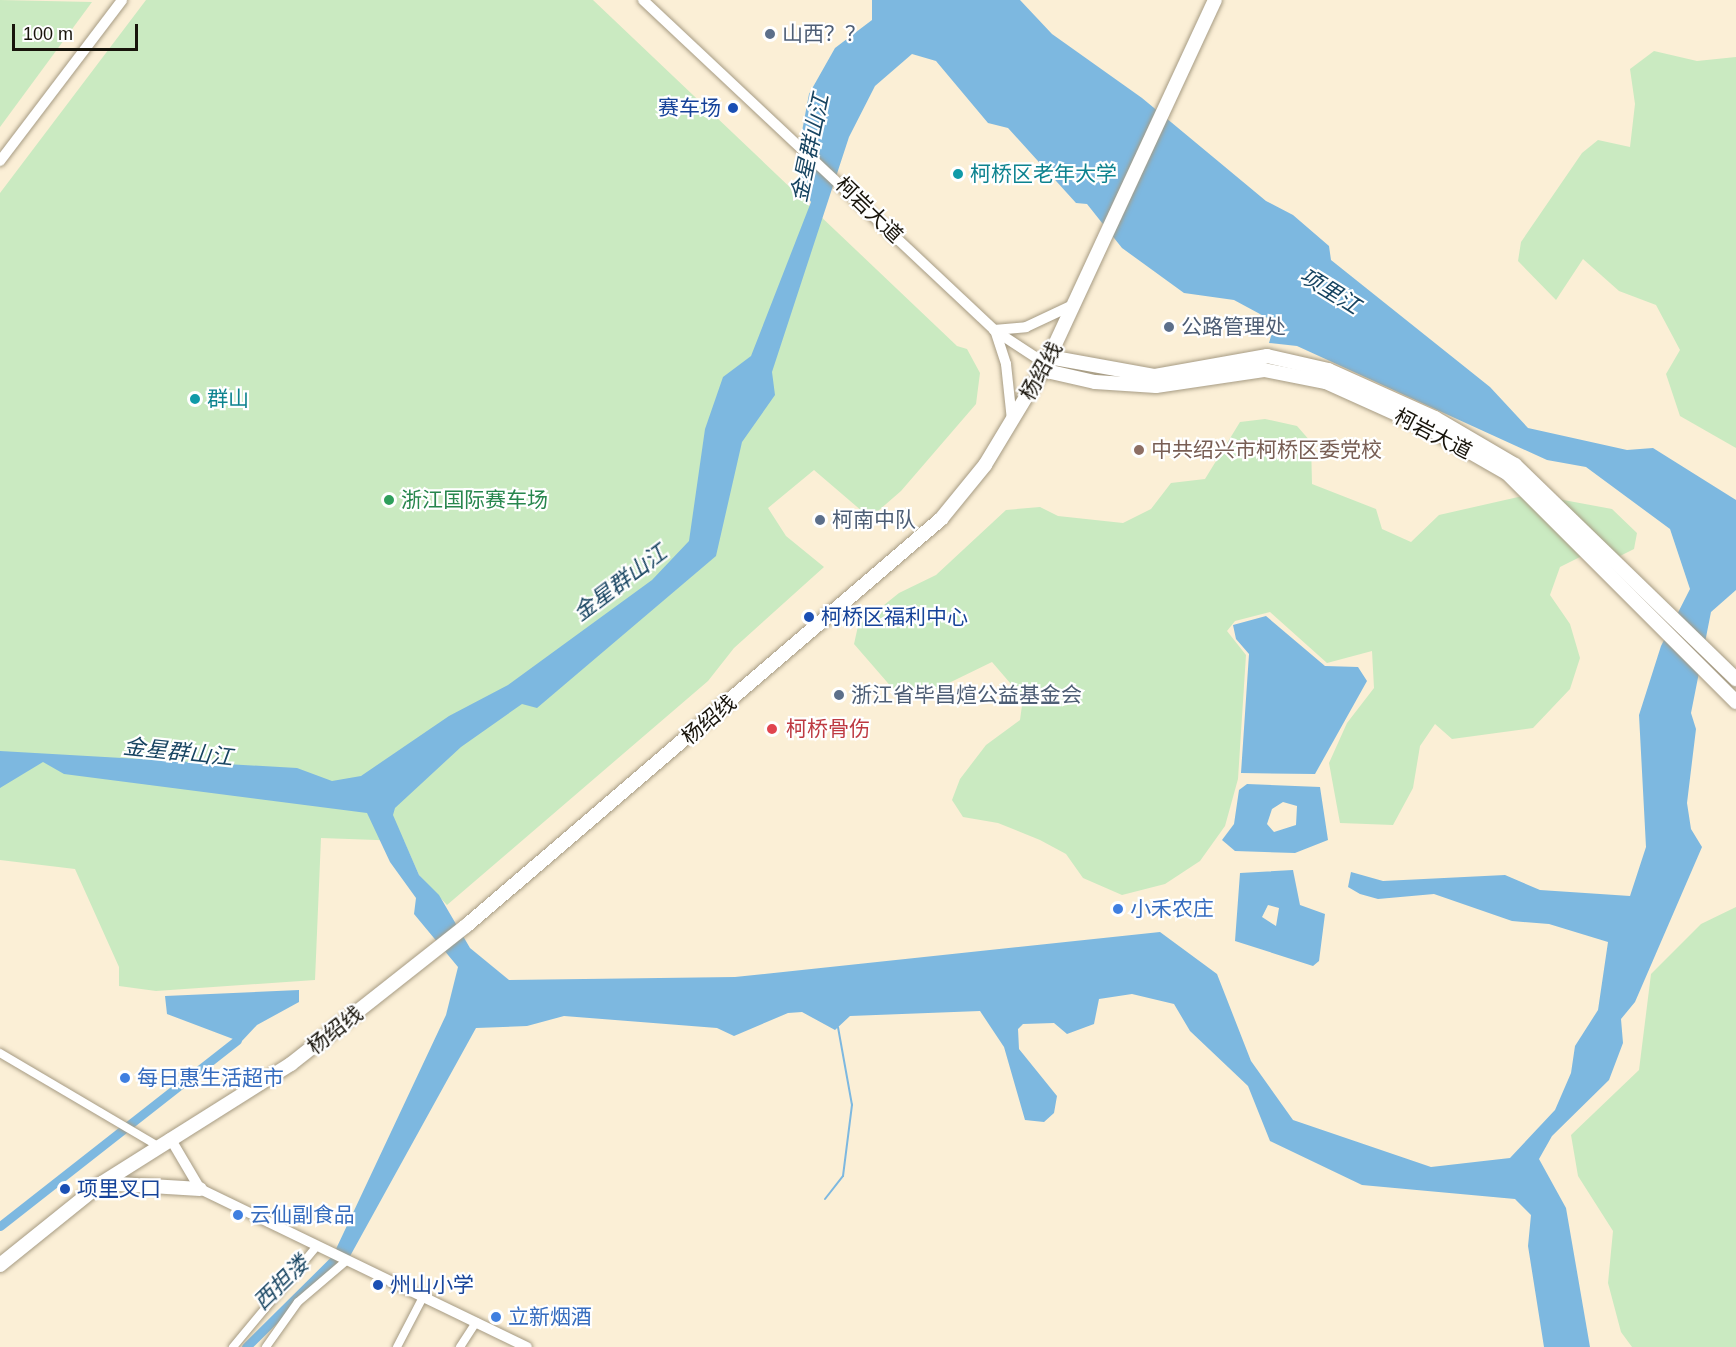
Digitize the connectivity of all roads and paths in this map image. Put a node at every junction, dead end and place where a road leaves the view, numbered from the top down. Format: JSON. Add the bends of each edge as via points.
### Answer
{"nodes":[{"id":1,"x":643,"y":0,"type":"edge"},
{"id":2,"x":1215,"y":0,"type":"edge"},
{"id":3,"x":116,"y":2,"type":"edge"},
{"id":4,"x":0,"y":161,"type":"edge"},
{"id":5,"x":1076,"y":303,"type":"junction"},
{"id":6,"x":994,"y":330,"type":"junction"},
{"id":7,"x":1046,"y":364,"type":"junction"},
{"id":8,"x":1012,"y":422,"type":"junction"},
{"id":9,"x":1736,"y":679,"type":"edge"},
{"id":10,"x":1736,"y":702,"type":"edge"},
{"id":11,"x":0,"y":1053,"type":"edge"},
{"id":12,"x":164,"y":1142,"type":"junction"},
{"id":13,"x":102,"y":1183,"type":"junction"},
{"id":14,"x":200,"y":1189,"type":"junction"},
{"id":15,"x":317,"y":1246,"type":"junction"},
{"id":16,"x":346,"y":1261,"type":"junction"},
{"id":17,"x":0,"y":1265,"type":"edge"},
{"id":18,"x":423,"y":1297,"type":"junction"},
{"id":19,"x":476,"y":1322,"type":"junction"},
{"id":20,"x":233,"y":1347,"type":"edge"},
{"id":21,"x":266,"y":1347,"type":"edge"},
{"id":22,"x":397,"y":1347,"type":"edge"},
{"id":23,"x":460,"y":1347,"type":"edge"},
{"id":24,"x":527,"y":1347,"type":"edge"}],
"edges":[{"from":1,"to":6,"type":"street","name":"柯岩大道"},
{"from":2,"to":5,"type":"main road","name":"杨绍线"},
{"from":3,"to":4,"type":"street"},
{"from":5,"to":6,"type":"street","via":[[1026,327]]},
{"from":5,"to":7,"type":"main road","name":"杨绍线"},
{"from":6,"to":7,"type":"street","name":"柯岩大道"},
{"from":6,"to":8,"type":"street","via":[[1006,364]]},
{"from":7,"to":8,"type":"main road","name":"杨绍线"},
{"from":7,"to":9,"type":"main road","name":"柯岩大道","via":[[1155,376],[1267,356],[1328,370],[1435,418],[1515,465]]},
{"from":7,"to":10,"type":"main road","name":"柯岩大道","via":[[1095,382],[1156,386],[1263,370],[1326,382],[1428,428],[1507,474]]},
{"from":8,"to":12,"type":"main road","name":"杨绍线","via":[[941,519],[884,573],[438,949],[291,1064]]},
{"from":11,"to":12,"type":"street","via":[[131,1130]]},
{"from":12,"to":13,"type":"main road","name":"杨绍线"},
{"from":12,"to":14,"type":"street"},
{"from":13,"to":14,"type":"main road"},
{"from":13,"to":17,"type":"main road","name":"杨绍线"},
{"from":14,"to":15,"type":"street"},
{"from":15,"to":16,"type":"street"},
{"from":15,"to":20,"type":"street"},
{"from":16,"to":18,"type":"street"},
{"from":16,"to":21,"type":"street","via":[[298,1302]]},
{"from":18,"to":19,"type":"street"},
{"from":18,"to":22,"type":"street"},
{"from":19,"to":23,"type":"street"},
{"from":19,"to":24,"type":"street"}]}
